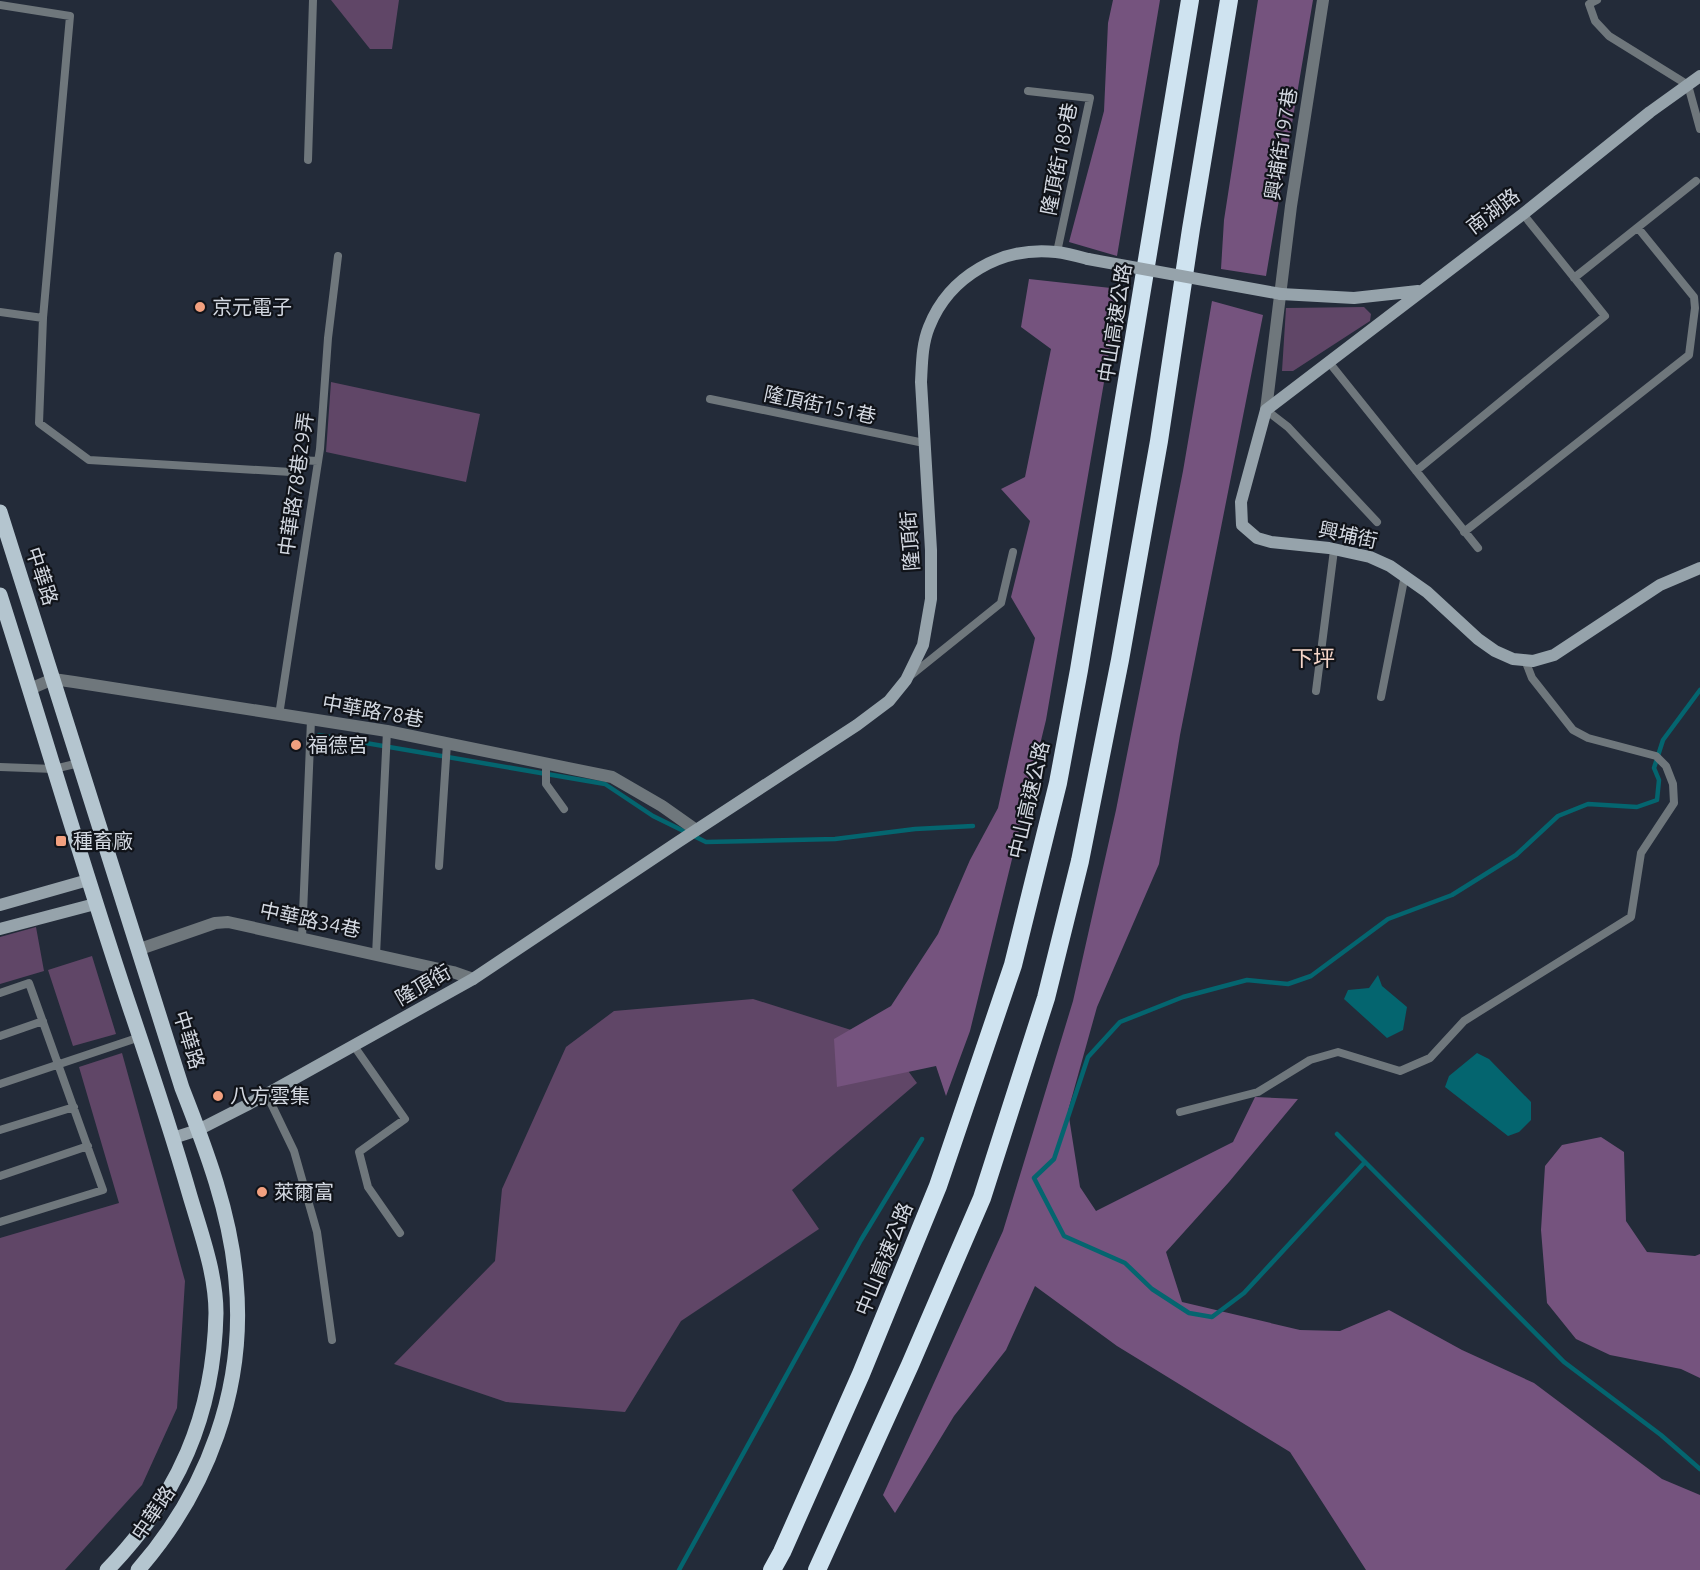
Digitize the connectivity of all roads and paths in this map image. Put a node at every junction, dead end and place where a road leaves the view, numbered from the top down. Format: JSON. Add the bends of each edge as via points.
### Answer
{"nodes":[{"id":1,"x":313,"y":0,"type":"edge"},
{"id":2,"x":1190,"y":0,"type":"edge"},
{"id":3,"x":1229,"y":0,"type":"edge"},
{"id":4,"x":1323,"y":0,"type":"edge"},
{"id":5,"x":1597,"y":0,"type":"edge"},
{"id":6,"x":0,"y":6,"type":"edge"},
{"id":7,"x":1700,"y":76,"type":"edge"},
{"id":8,"x":1688,"y":85,"type":"junction"},
{"id":9,"x":1028,"y":91,"type":"dead end"},
{"id":10,"x":1700,"y":129,"type":"edge"},
{"id":11,"x":308,"y":160,"type":"dead end"},
{"id":12,"x":1696,"y":181,"type":"dead end"},
{"id":13,"x":1523,"y":214,"type":"junction"},
{"id":14,"x":1638,"y":228,"type":"junction"},
{"id":15,"x":1057,"y":252,"type":"junction"},
{"id":16,"x":338,"y":256,"type":"dead end"},
{"id":17,"x":1574,"y":278,"type":"junction"},
{"id":18,"x":1419,"y":291,"type":"junction"},
{"id":19,"x":1281,"y":294,"type":"junction"},
{"id":20,"x":0,"y":312,"type":"edge"},
{"id":21,"x":44,"y":318,"type":"junction"},
{"id":22,"x":1328,"y":362,"type":"junction"},
{"id":23,"x":710,"y":399,"type":"dead end"},
{"id":24,"x":1266,"y":410,"type":"junction"},
{"id":25,"x":924,"y":443,"type":"junction"},
{"id":26,"x":318,"y":462,"type":"junction"},
{"id":27,"x":1416,"y":471,"type":"junction"},
{"id":28,"x":0,"y":512,"type":"edge"},
{"id":29,"x":1377,"y":522,"type":"dead end"},
{"id":30,"x":1464,"y":531,"type":"junction"},
{"id":31,"x":1478,"y":548,"type":"dead end"},
{"id":32,"x":1334,"y":550,"type":"junction"},
{"id":33,"x":1013,"y":552,"type":"dead end"},
{"id":34,"x":1700,"y":568,"type":"edge"},
{"id":35,"x":1405,"y":575,"type":"junction"},
{"id":36,"x":0,"y":595,"type":"edge"},
{"id":37,"x":1525,"y":660,"type":"junction"},
{"id":38,"x":53,"y":679,"type":"junction"},
{"id":39,"x":906,"y":680,"type":"junction"},
{"id":40,"x":30,"y":689,"type":"junction"},
{"id":41,"x":1316,"y":691,"type":"dead end"},
{"id":42,"x":1381,"y":697,"type":"dead end"},
{"id":43,"x":279,"y":715,"type":"junction"},
{"id":44,"x":311,"y":720,"type":"junction"},
{"id":45,"x":387,"y":731,"type":"junction"},
{"id":46,"x":447,"y":745,"type":"junction"},
{"id":47,"x":79,"y":763,"type":"junction"},
{"id":48,"x":546,"y":764,"type":"junction"},
{"id":49,"x":0,"y":767,"type":"edge"},
{"id":50,"x":54,"y":769,"type":"junction"},
{"id":51,"x":564,"y":809,"type":"dead end"},
{"id":52,"x":696,"y":830,"type":"junction"},
{"id":53,"x":439,"y":866,"type":"dead end"},
{"id":54,"x":88,"y":880,"type":"junction"},
{"id":55,"x":95,"y":904,"type":"junction"},
{"id":56,"x":0,"y":905,"type":"edge"},
{"id":57,"x":0,"y":929,"type":"edge"},
{"id":58,"x":302,"y":938,"type":"junction"},
{"id":59,"x":140,"y":949,"type":"junction"},
{"id":60,"x":376,"y":955,"type":"junction"},
{"id":61,"x":473,"y":979,"type":"junction"},
{"id":62,"x":0,"y":993,"type":"edge"},
{"id":63,"x":43,"y":1021,"type":"junction"},
{"id":64,"x":0,"y":1036,"type":"edge"},
{"id":65,"x":140,"y":1037,"type":"junction"},
{"id":66,"x":354,"y":1046,"type":"junction"},
{"id":67,"x":59,"y":1065,"type":"junction"},
{"id":68,"x":0,"y":1084,"type":"edge"},
{"id":69,"x":267,"y":1095,"type":"junction"},
{"id":70,"x":74,"y":1107,"type":"junction"},
{"id":71,"x":1180,"y":1112,"type":"dead end"},
{"id":72,"x":0,"y":1130,"type":"edge"},
{"id":73,"x":198,"y":1130,"type":"junction"},
{"id":74,"x":173,"y":1138,"type":"junction"},
{"id":75,"x":88,"y":1146,"type":"junction"},
{"id":76,"x":0,"y":1176,"type":"edge"},
{"id":77,"x":0,"y":1221,"type":"edge"},
{"id":78,"x":400,"y":1233,"type":"dead end"},
{"id":79,"x":332,"y":1340,"type":"dead end"},
{"id":80,"x":107,"y":1570,"type":"edge"},
{"id":81,"x":138,"y":1570,"type":"edge"},
{"id":82,"x":772,"y":1570,"type":"edge"},
{"id":83,"x":817,"y":1570,"type":"edge"}],
"edges":[{"from":1,"to":11,"type":"lane"},
{"from":2,"to":82,"type":"highway","name":"中山高速公路","via":[[1079,670],[1058,783],[1013,965],[938,1186],[861,1374]]},
{"from":3,"to":83,"type":"highway","via":[[1120,660],[1080,861],[1046,998],[982,1198]]},
{"from":4,"to":19,"type":"street","name":"興埔街197巷"},
{"from":5,"to":8,"type":"lane","via":[[1589,4],[1595,21],[1609,36]]},
{"from":6,"to":21,"type":"lane","via":[[70,16]]},
{"from":7,"to":8,"type":"street","name":"南湖路"},
{"from":8,"to":10,"type":"lane"},
{"from":8,"to":13,"type":"street","name":"南湖路"},
{"from":9,"to":15,"type":"lane","name":"隆頂街189巷","via":[[1090,98]]},
{"from":12,"to":14,"type":"lane"},
{"from":13,"to":17,"type":"lane"},
{"from":13,"to":18,"type":"street","name":"南湖路"},
{"from":14,"to":17,"type":"lane"},
{"from":14,"to":30,"type":"lane","via":[[1694,297],[1689,355]]},
{"from":15,"to":19,"type":"street","name":"隆頂街","bridge":true},
{"from":15,"to":25,"type":"street","name":"隆頂街","via":[[1030,251],[991,261],[962,281],[939,305],[922,354]]},
{"from":16,"to":26,"type":"lane","name":"中華路78巷29弄"},
{"from":17,"to":27,"type":"lane","via":[[1605,316]]},
{"from":18,"to":19,"type":"street","via":[[1353,298]]},
{"from":18,"to":22,"type":"street","name":"南湖路"},
{"from":19,"to":24,"type":"street","name":"興埔街"},
{"from":20,"to":21,"type":"lane"},
{"from":21,"to":26,"type":"lane","via":[[39,423],[89,460],[291,472],[298,460]]},
{"from":22,"to":24,"type":"street","name":"南湖路"},
{"from":22,"to":27,"type":"lane"},
{"from":23,"to":25,"type":"lane","name":"隆頂街151巷"},
{"from":24,"to":29,"type":"lane","via":[[1288,427]]},
{"from":24,"to":32,"type":"street","name":"興埔街","via":[[1241,502],[1242,525],[1257,538],[1271,542]]},
{"from":25,"to":39,"type":"street","name":"隆頂街","via":[[931,599],[923,645]]},
{"from":26,"to":43,"type":"lane","name":"中華路78巷29弄"},
{"from":27,"to":30,"type":"lane"},
{"from":28,"to":38,"type":"main road","name":"中華路"},
{"from":30,"to":31,"type":"lane"},
{"from":32,"to":35,"type":"street","name":"興埔街","via":[[1370,557]]},
{"from":32,"to":41,"type":"lane"},
{"from":33,"to":39,"type":"lane","via":[[1001,603]]},
{"from":34,"to":37,"type":"street","name":"興埔街","via":[[1660,585],[1554,655]]},
{"from":35,"to":37,"type":"street","name":"興埔街","via":[[1495,651]]},
{"from":35,"to":42,"type":"lane"},
{"from":36,"to":40,"type":"main road","name":"中華路"},
{"from":37,"to":71,"type":"lane","via":[[1532,678],[1573,730],[1588,738],[1656,756],[1666,766],[1673,784],[1674,803],[1641,853],[1631,917],[1464,1021],[1430,1058],[1400,1071],[1338,1052],[1310,1060],[1258,1092]]},
{"from":38,"to":40,"type":"street"},
{"from":38,"to":43,"type":"street","name":"中華路78巷"},
{"from":38,"to":47,"type":"main road","name":"中華路"},
{"from":39,"to":52,"type":"street","name":"隆頂街","via":[[889,701],[857,725]]},
{"from":40,"to":50,"type":"main road","name":"中華路"},
{"from":43,"to":44,"type":"street","name":"中華路78巷"},
{"from":44,"to":45,"type":"street","name":"中華路78巷"},
{"from":44,"to":58,"type":"lane"},
{"from":45,"to":46,"type":"street","name":"中華路78巷"},
{"from":45,"to":60,"type":"lane"},
{"from":46,"to":48,"type":"street","name":"中華路78巷"},
{"from":46,"to":53,"type":"lane"},
{"from":47,"to":50,"type":"lane"},
{"from":47,"to":59,"type":"main road","name":"中華路"},
{"from":48,"to":51,"type":"lane","via":[[546,784]]},
{"from":48,"to":52,"type":"street","name":"中華路78巷","via":[[612,777]]},
{"from":49,"to":50,"type":"lane"},
{"from":50,"to":54,"type":"main road","name":"中華路"},
{"from":52,"to":61,"type":"street","name":"隆頂街"},
{"from":54,"to":55,"type":"main road","name":"中華路"},
{"from":54,"to":56,"type":"street"},
{"from":55,"to":57,"type":"street"},
{"from":55,"to":65,"type":"main road","name":"中華路"},
{"from":58,"to":59,"type":"street","name":"中華路34巷","via":[[228,922]]},
{"from":58,"to":60,"type":"street","name":"中華路34巷"},
{"from":59,"to":73,"type":"main road","name":"中華路"},
{"from":60,"to":61,"type":"street","name":"中華路34巷"},
{"from":61,"to":66,"type":"street","name":"隆頂街"},
{"from":62,"to":63,"type":"lane","via":[[29,983]]},
{"from":63,"to":64,"type":"lane"},
{"from":63,"to":67,"type":"lane"},
{"from":65,"to":67,"type":"lane"},
{"from":65,"to":74,"type":"main road","name":"中華路"},
{"from":66,"to":69,"type":"street","name":"隆頂街"},
{"from":66,"to":78,"type":"lane","via":[[405,1119],[359,1152],[368,1187]]},
{"from":67,"to":68,"type":"lane"},
{"from":67,"to":70,"type":"lane"},
{"from":69,"to":73,"type":"street","name":"隆頂街"},
{"from":69,"to":79,"type":"lane","via":[[294,1151],[317,1232]]},
{"from":70,"to":72,"type":"lane"},
{"from":70,"to":75,"type":"lane"},
{"from":73,"to":74,"type":"street","name":"隆頂街"},
{"from":73,"to":81,"type":"main road","name":"中華路","via":[[222,1206],[236,1279],[235,1369],[222,1420],[199,1480],[174,1523]]},
{"from":74,"to":80,"type":"main road","name":"中華路","via":[[214,1288],[211,1365],[191,1445],[170,1491],[135,1541]]},
{"from":75,"to":76,"type":"lane"},
{"from":75,"to":77,"type":"lane","via":[[103,1190]]}]}
